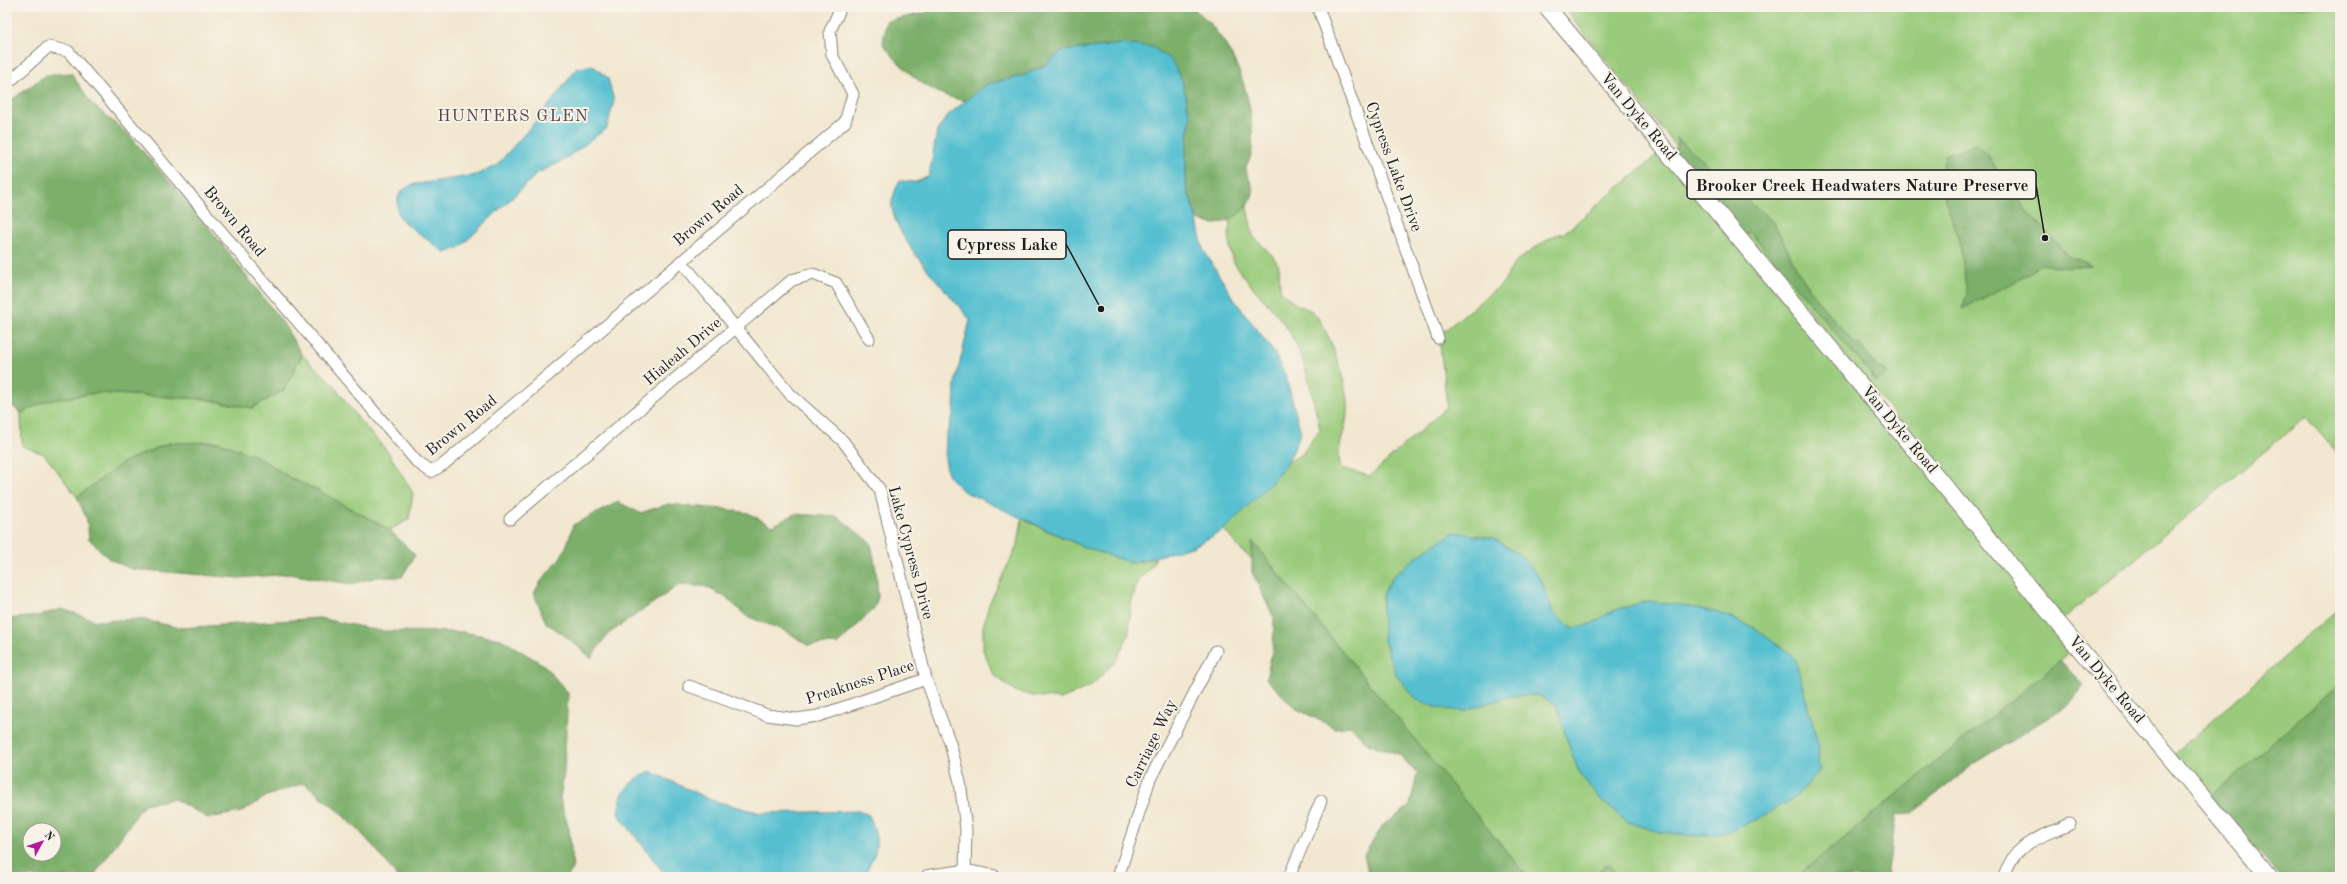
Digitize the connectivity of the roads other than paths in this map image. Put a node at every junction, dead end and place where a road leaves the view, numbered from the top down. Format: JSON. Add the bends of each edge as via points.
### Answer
{"nodes":[{"id":1,"x":841,"y":7,"type":"edge"},
{"id":2,"x":1318,"y":7,"type":"edge"},
{"id":3,"x":1547,"y":7,"type":"edge"},
{"id":4,"x":7,"y":84,"type":"edge"},
{"id":5,"x":681,"y":261,"type":"junction"},
{"id":6,"x":737,"y":327,"type":"junction"},
{"id":7,"x":1438,"y":338,"type":"dead end"},
{"id":8,"x":869,"y":339,"type":"dead end"},
{"id":9,"x":510,"y":520,"type":"dead end"},
{"id":10,"x":1216,"y":651,"type":"dead end"},
{"id":11,"x":926,"y":679,"type":"junction"},
{"id":12,"x":689,"y":686,"type":"dead end"},
{"id":13,"x":1321,"y":802,"type":"dead end"},
{"id":14,"x":2070,"y":824,"type":"dead end"},
{"id":15,"x":2251,"y":854,"type":"junction"},
{"id":16,"x":965,"y":872,"type":"junction"},
{"id":17,"x":928,"y":877,"type":"edge"},
{"id":18,"x":993,"y":877,"type":"edge"},
{"id":19,"x":1118,"y":877,"type":"edge"},
{"id":20,"x":1289,"y":877,"type":"edge"},
{"id":21,"x":2004,"y":877,"type":"edge"},
{"id":22,"x":2269,"y":877,"type":"edge"},
{"id":23,"x":2272,"y":877,"type":"edge"}],
"edges":[{"from":1,"to":5,"type":"street","name":"Brown Road","via":[[830,30],[832,55],[853,94],[845,122]]},
{"from":2,"to":7,"type":"street","name":"Cypress Lake Drive"},
{"from":3,"to":15,"type":"main road","name":"Van Dyke Road"},
{"from":4,"to":5,"type":"street","name":"Brown Road","via":[[48,47],[68,51],[417,462],[431,472],[444,464]]},
{"from":5,"to":6,"type":"street","name":"Lake Cypress Drive"},
{"from":6,"to":8,"type":"street","name":"Hialeah Drive","via":[[792,280],[813,274],[836,283]]},
{"from":6,"to":9,"type":"street","name":"Hialeah Drive"},
{"from":6,"to":11,"type":"street","name":"Lake Cypress Drive","via":[[790,394],[844,441],[880,490]]},
{"from":10,"to":19,"type":"street","name":"Carriage Way","via":[[1150,779]]},
{"from":11,"to":12,"type":"street","name":"Preakness Place","via":[[818,716],[796,720],[767,715]]},
{"from":11,"to":16,"type":"street","name":"Lake Cypress Drive","via":[[950,743],[960,782],[966,829]]},
{"from":13,"to":20,"type":"street"},
{"from":14,"to":21,"type":"street","via":[[2020,848],[2009,862]]},
{"from":15,"to":22,"type":"main road","name":"Van Dyke Road"},
{"from":15,"to":23,"type":"main road","name":"Van Dyke Road"},
{"from":16,"to":17,"type":"street"},
{"from":16,"to":18,"type":"street"}]}
